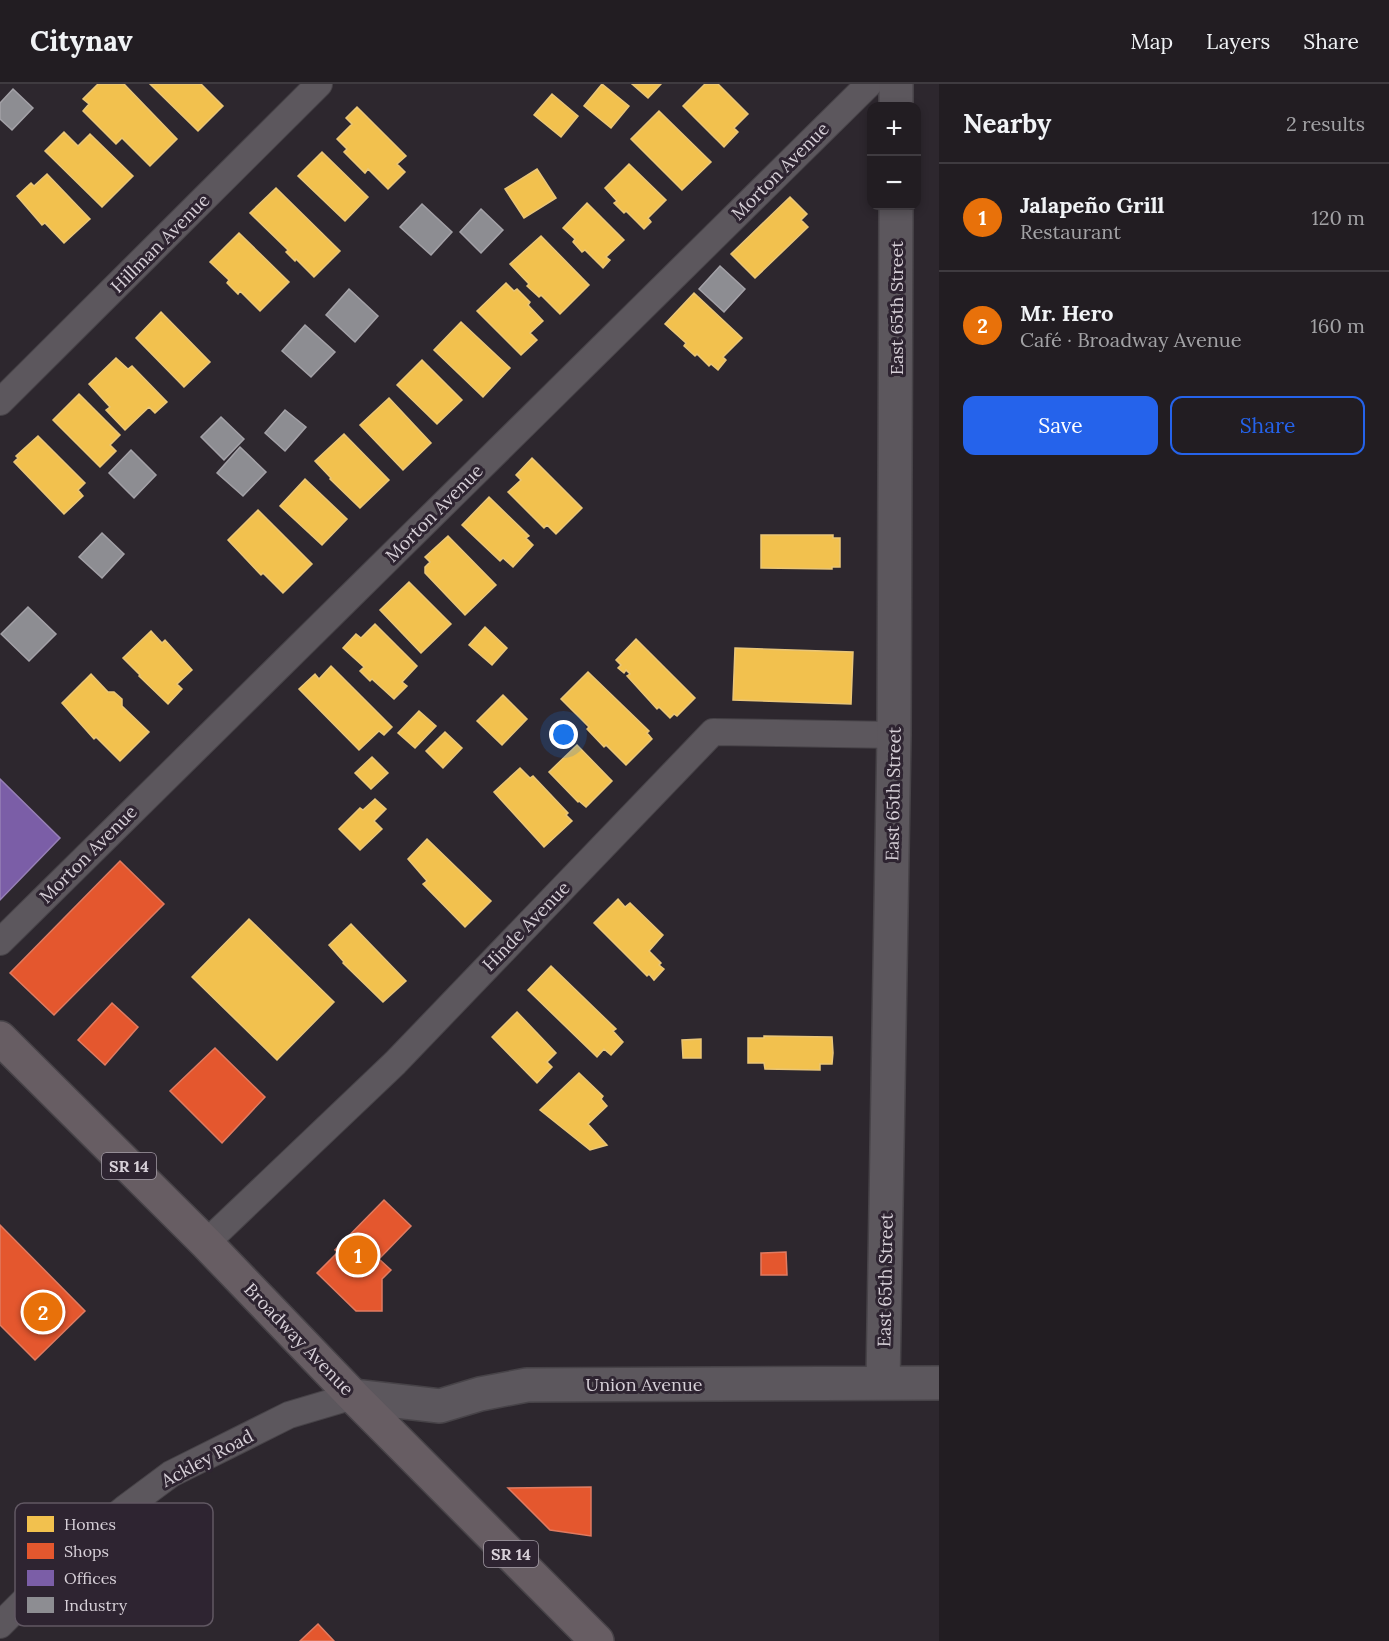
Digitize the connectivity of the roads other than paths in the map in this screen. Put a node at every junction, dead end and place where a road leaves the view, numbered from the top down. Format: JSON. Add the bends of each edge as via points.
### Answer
{"nodes":[{"id":1,"x":319,"y":84,"type":"edge"},
{"id":2,"x":869,"y":84,"type":"edge"},
{"id":3,"x":896,"y":84,"type":"edge"},
{"id":4,"x":896,"y":102,"type":"edge"},
{"id":5,"x":896,"y":210,"type":"edge"},
{"id":6,"x":0,"y":402,"type":"edge"},
{"id":7,"x":894,"y":735,"type":"junction"},
{"id":8,"x":0,"y":942,"type":"edge"},
{"id":9,"x":0,"y":1038,"type":"edge"},
{"id":10,"x":206,"y":1243,"type":"junction"},
{"id":11,"x":883,"y":1383,"type":"junction"},
{"id":12,"x":939,"y":1383,"type":"edge"},
{"id":13,"x":353,"y":1396,"type":"junction"},
{"id":14,"x":132,"y":1503,"type":"edge"},
{"id":15,"x":15,"y":1610,"type":"edge"},
{"id":16,"x":0,"y":1625,"type":"edge"},
{"id":17,"x":597,"y":1641,"type":"edge"}],
"edges":[{"from":1,"to":6,"type":"street","name":"Hillman Avenue"},
{"from":2,"to":8,"type":"street","name":"Morton Avenue"},
{"from":3,"to":4,"type":"street"},
{"from":5,"to":7,"type":"street","name":"East 65th Street"},
{"from":7,"to":10,"type":"street","name":"Hinde Avenue","via":[[713,732],[394,1063]]},
{"from":7,"to":11,"type":"street","name":"East 65th Street"},
{"from":9,"to":10,"type":"main road","name":"Broadway Avenue","number":"SR 14"},
{"from":10,"to":13,"type":"main road","name":"Broadway Avenue","number":"SR 14"},
{"from":11,"to":12,"type":"street","name":"Union Avenue"},
{"from":11,"to":13,"type":"street","name":"Union Avenue","via":[[527,1385],[440,1406]]},
{"from":13,"to":14,"type":"street","name":"Ackley Road","via":[[289,1414],[171,1474]]},
{"from":13,"to":17,"type":"main road","name":"Broadway Avenue","number":"SR 14"},
{"from":15,"to":16,"type":"street","name":"Ackley Road"}]}
